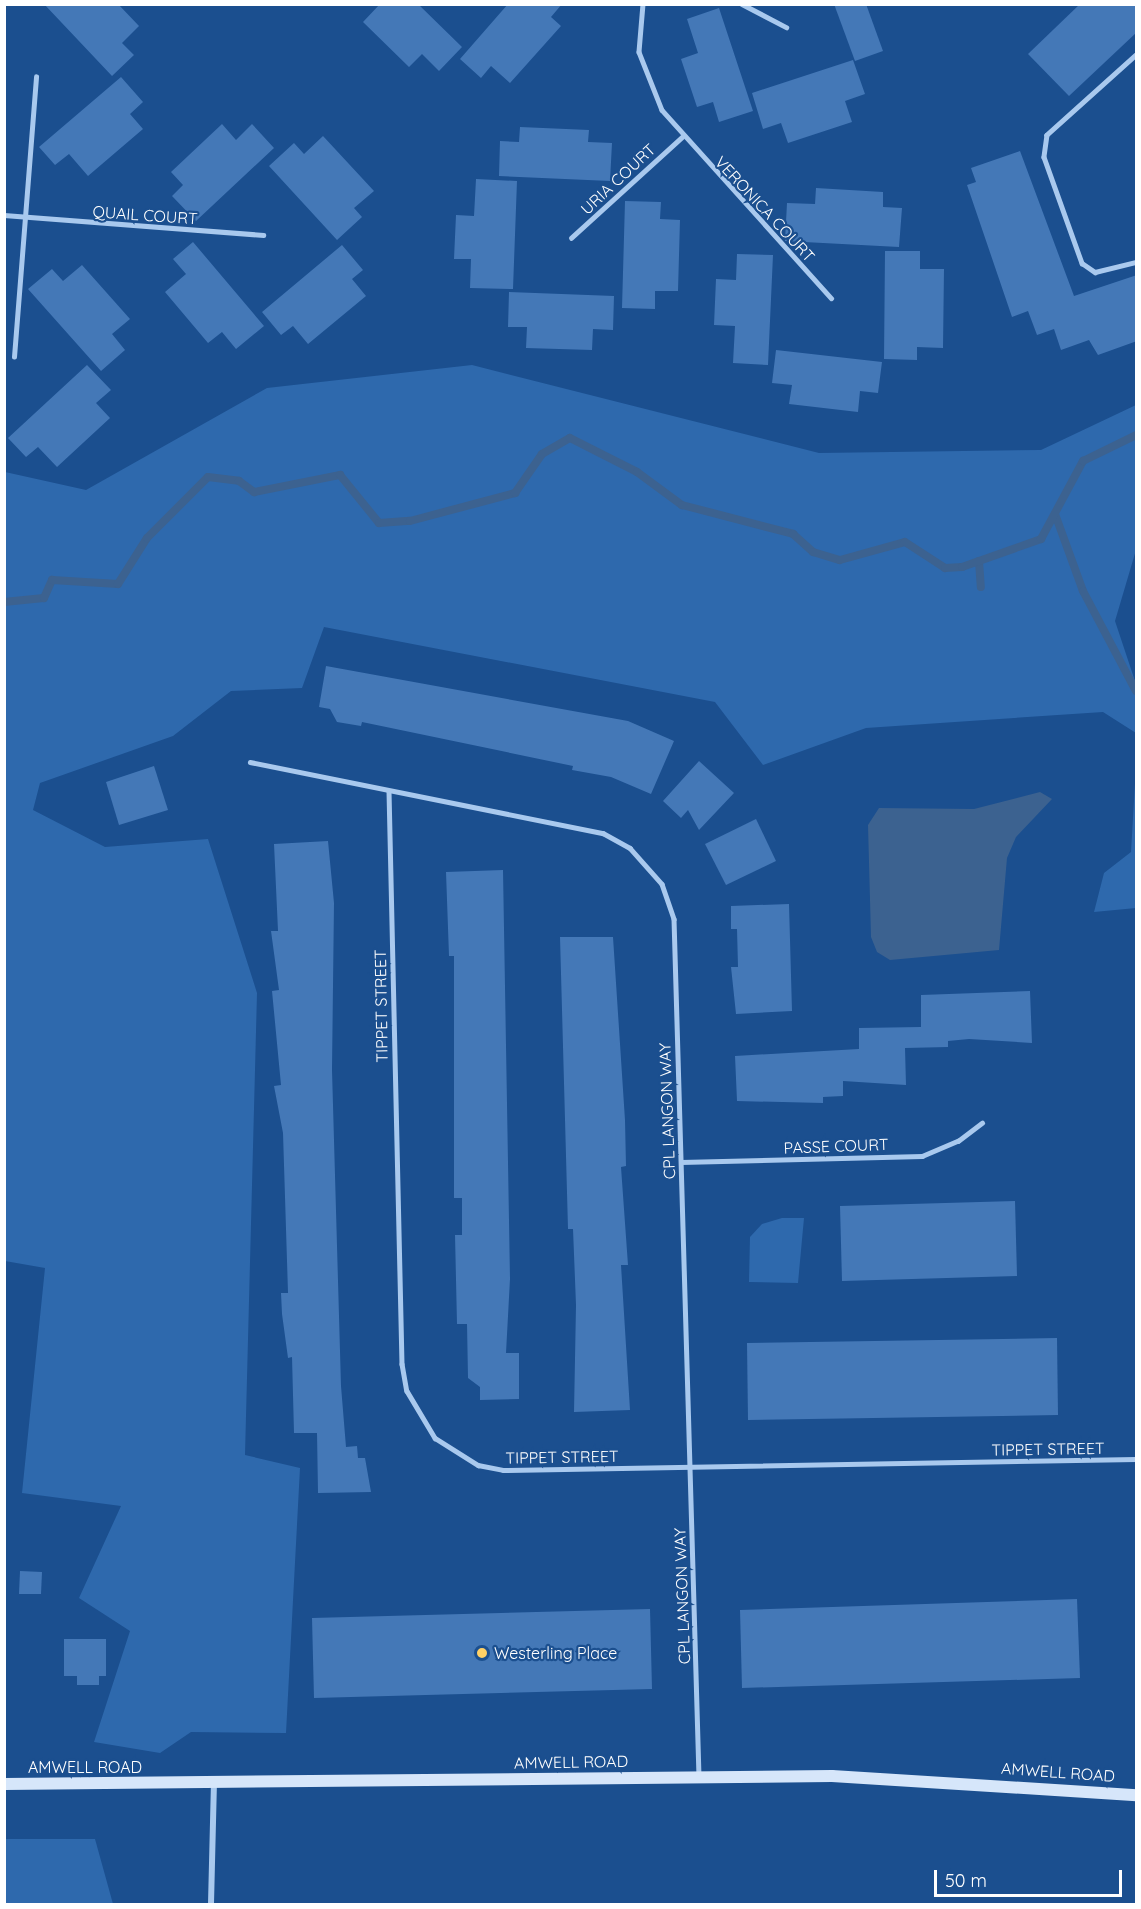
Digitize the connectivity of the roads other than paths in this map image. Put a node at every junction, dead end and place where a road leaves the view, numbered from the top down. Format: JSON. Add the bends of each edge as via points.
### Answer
{"nodes":[{"id":1,"x":643,"y":4,"type":"edge"},
{"id":2,"x":742,"y":4,"type":"edge"},
{"id":3,"x":786,"y":27,"type":"dead end"},
{"id":4,"x":1137,"y":55,"type":"edge"},
{"id":5,"x":36,"y":77,"type":"dead end"},
{"id":6,"x":682,"y":137,"type":"junction"},
{"id":7,"x":4,"y":215,"type":"edge"},
{"id":8,"x":26,"y":218,"type":"junction"},
{"id":9,"x":264,"y":235,"type":"dead end"},
{"id":10,"x":571,"y":238,"type":"dead end"},
{"id":11,"x":1137,"y":262,"type":"edge"},
{"id":12,"x":831,"y":298,"type":"dead end"},
{"id":13,"x":14,"y":357,"type":"dead end"},
{"id":14,"x":250,"y":762,"type":"dead end"},
{"id":15,"x":389,"y":791,"type":"junction"},
{"id":16,"x":982,"y":1123,"type":"dead end"},
{"id":17,"x":681,"y":1162,"type":"junction"},
{"id":18,"x":1137,"y":1459,"type":"edge"},
{"id":19,"x":689,"y":1468,"type":"junction"},
{"id":20,"x":699,"y":1778,"type":"junction"},
{"id":21,"x":214,"y":1783,"type":"junction"},
{"id":22,"x":4,"y":1784,"type":"edge"},
{"id":23,"x":1137,"y":1795,"type":"edge"},
{"id":24,"x":211,"y":1905,"type":"edge"}],
"edges":[{"from":1,"to":6,"type":"lane","name":"VERONICA COURT","via":[[639,52],[644,74]]},
{"from":2,"to":3,"type":"lane"},
{"from":4,"to":11,"type":"lane","via":[[1047,135],[1044,157],[1082,263],[1095,272]]},
{"from":5,"to":8,"type":"lane"},
{"from":6,"to":10,"type":"lane","name":"URIA COURT"},
{"from":6,"to":12,"type":"lane","name":"VERONICA COURT"},
{"from":7,"to":8,"type":"lane","name":"QUAIL COURT"},
{"from":8,"to":9,"type":"lane","name":"QUAIL COURT"},
{"from":8,"to":13,"type":"lane"},
{"from":14,"to":15,"type":"lane","name":"CPL LANGON WAY"},
{"from":15,"to":17,"type":"lane","name":"CPL LANGON WAY","via":[[603,833],[630,848],[651,870],[674,919]]},
{"from":15,"to":19,"type":"lane","name":"TIPPET STREET","via":[[401,1319],[407,1391],[435,1438],[478,1464],[502,1470]]},
{"from":16,"to":17,"type":"lane","name":"PASSE COURT","via":[[958,1141],[922,1155]]},
{"from":17,"to":19,"type":"lane","name":"CPL LANGON WAY"},
{"from":18,"to":19,"type":"lane","name":"TIPPET STREET"},
{"from":19,"to":20,"type":"lane","name":"CPL LANGON WAY"},
{"from":20,"to":21,"type":"main road","name":"AMWELL ROAD"},
{"from":20,"to":23,"type":"main road","name":"AMWELL ROAD","via":[[938,1780]]},
{"from":21,"to":22,"type":"main road","name":"AMWELL ROAD"},
{"from":21,"to":24,"type":"street"}]}
